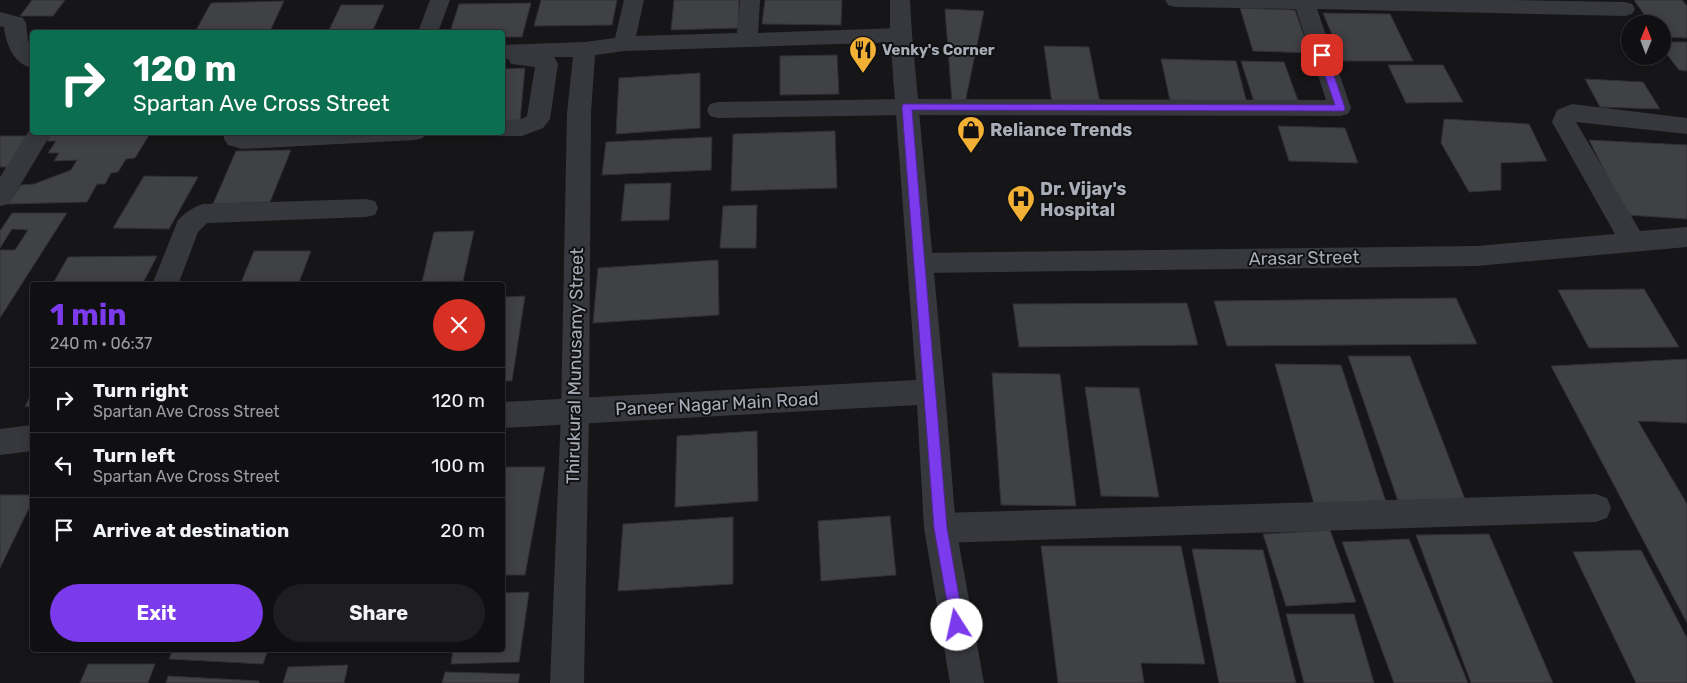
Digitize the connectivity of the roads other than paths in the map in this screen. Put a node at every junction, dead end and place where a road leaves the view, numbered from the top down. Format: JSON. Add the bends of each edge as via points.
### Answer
{"nodes":[{"id":1,"x":440,"y":0,"type":"edge"},
{"id":2,"x":634,"y":0,"type":"edge"},
{"id":3,"x":750,"y":0,"type":"edge"},
{"id":4,"x":900,"y":0,"type":"edge"},
{"id":5,"x":1175,"y":0,"type":"edge"},
{"id":6,"x":1304,"y":2,"type":"junction"},
{"id":7,"x":1622,"y":4,"type":"edge"},
{"id":8,"x":0,"y":19,"type":"edge"},
{"id":9,"x":429,"y":30,"type":"edge"},
{"id":10,"x":901,"y":35,"type":"junction"},
{"id":11,"x":747,"y":40,"type":"junction"},
{"id":12,"x":624,"y":44,"type":"junction"},
{"id":13,"x":585,"y":49,"type":"junction"},
{"id":14,"x":505,"y":52,"type":"edge"},
{"id":15,"x":30,"y":60,"type":"edge"},
{"id":16,"x":505,"y":60,"type":"edge"},
{"id":17,"x":581,"y":95,"type":"junction"},
{"id":18,"x":542,"y":96,"type":"junction"},
{"id":19,"x":907,"y":107,"type":"junction"},
{"id":20,"x":718,"y":110,"type":"dead end"},
{"id":21,"x":1687,"y":126,"type":"edge"},
{"id":22,"x":505,"y":128,"type":"edge"},
{"id":23,"x":39,"y":135,"type":"edge"},
{"id":24,"x":236,"y":135,"type":"edge"},
{"id":25,"x":364,"y":135,"type":"edge"},
{"id":26,"x":0,"y":197,"type":"edge"},
{"id":27,"x":366,"y":208,"type":"dead end"},
{"id":28,"x":1687,"y":237,"type":"edge"},
{"id":29,"x":1633,"y":242,"type":"junction"},
{"id":30,"x":920,"y":263,"type":"junction"},
{"id":31,"x":166,"y":282,"type":"edge"},
{"id":32,"x":931,"y":392,"type":"junction"},
{"id":33,"x":575,"y":412,"type":"junction"},
{"id":34,"x":505,"y":415,"type":"edge"},
{"id":35,"x":30,"y":438,"type":"edge"},
{"id":36,"x":0,"y":442,"type":"edge"},
{"id":37,"x":1596,"y":508,"type":"dead end"},
{"id":38,"x":940,"y":528,"type":"junction"},
{"id":39,"x":567,"y":683,"type":"edge"},
{"id":40,"x":967,"y":683,"type":"edge"}],
"edges":[{"from":1,"to":9,"type":"street"},
{"from":2,"to":12,"type":"street"},
{"from":3,"to":11,"type":"street"},
{"from":4,"to":10,"type":"street"},
{"from":5,"to":6,"type":"street"},
{"from":6,"to":7,"type":"street"},
{"from":6,"to":19,"type":"street","via":[[1340,108]]},
{"from":8,"to":15,"type":"street","via":[[15,24],[15,38]]},
{"from":10,"to":11,"type":"street"},
{"from":10,"to":19,"type":"street"},
{"from":11,"to":12,"type":"street"},
{"from":12,"to":13,"type":"street"},
{"from":13,"to":14,"type":"street"},
{"from":13,"to":17,"type":"street","name":"Thirukural Munusamy Street"},
{"from":16,"to":18,"type":"street","via":[[545,60]]},
{"from":17,"to":18,"type":"street"},
{"from":17,"to":33,"type":"street","name":"Thirukural Munusamy Street"},
{"from":18,"to":22,"type":"street","via":[[534,125]]},
{"from":19,"to":20,"type":"street"},
{"from":19,"to":30,"type":"street"},
{"from":21,"to":29,"type":"street","via":[[1572,112],[1565,116],[1564,122]]},
{"from":23,"to":26,"type":"street"},
{"from":24,"to":25,"type":"street","via":[[236,139],[242,142]]},
{"from":27,"to":31,"type":"street","via":[[203,214],[187,227]]},
{"from":28,"to":29,"type":"street","name":"Arasar Street"},
{"from":29,"to":30,"type":"street","name":"Arasar Street","via":[[1477,256]]},
{"from":30,"to":32,"type":"street"},
{"from":32,"to":33,"type":"street","name":"Paneer Nagar Main Road"},
{"from":32,"to":38,"type":"street"},
{"from":33,"to":34,"type":"street","name":"Paneer Nagar Main Road"},
{"from":33,"to":39,"type":"street","name":"Thirukural Munusamy Street"},
{"from":35,"to":36,"type":"street"},
{"from":37,"to":38,"type":"street"},
{"from":38,"to":40,"type":"street"}]}
